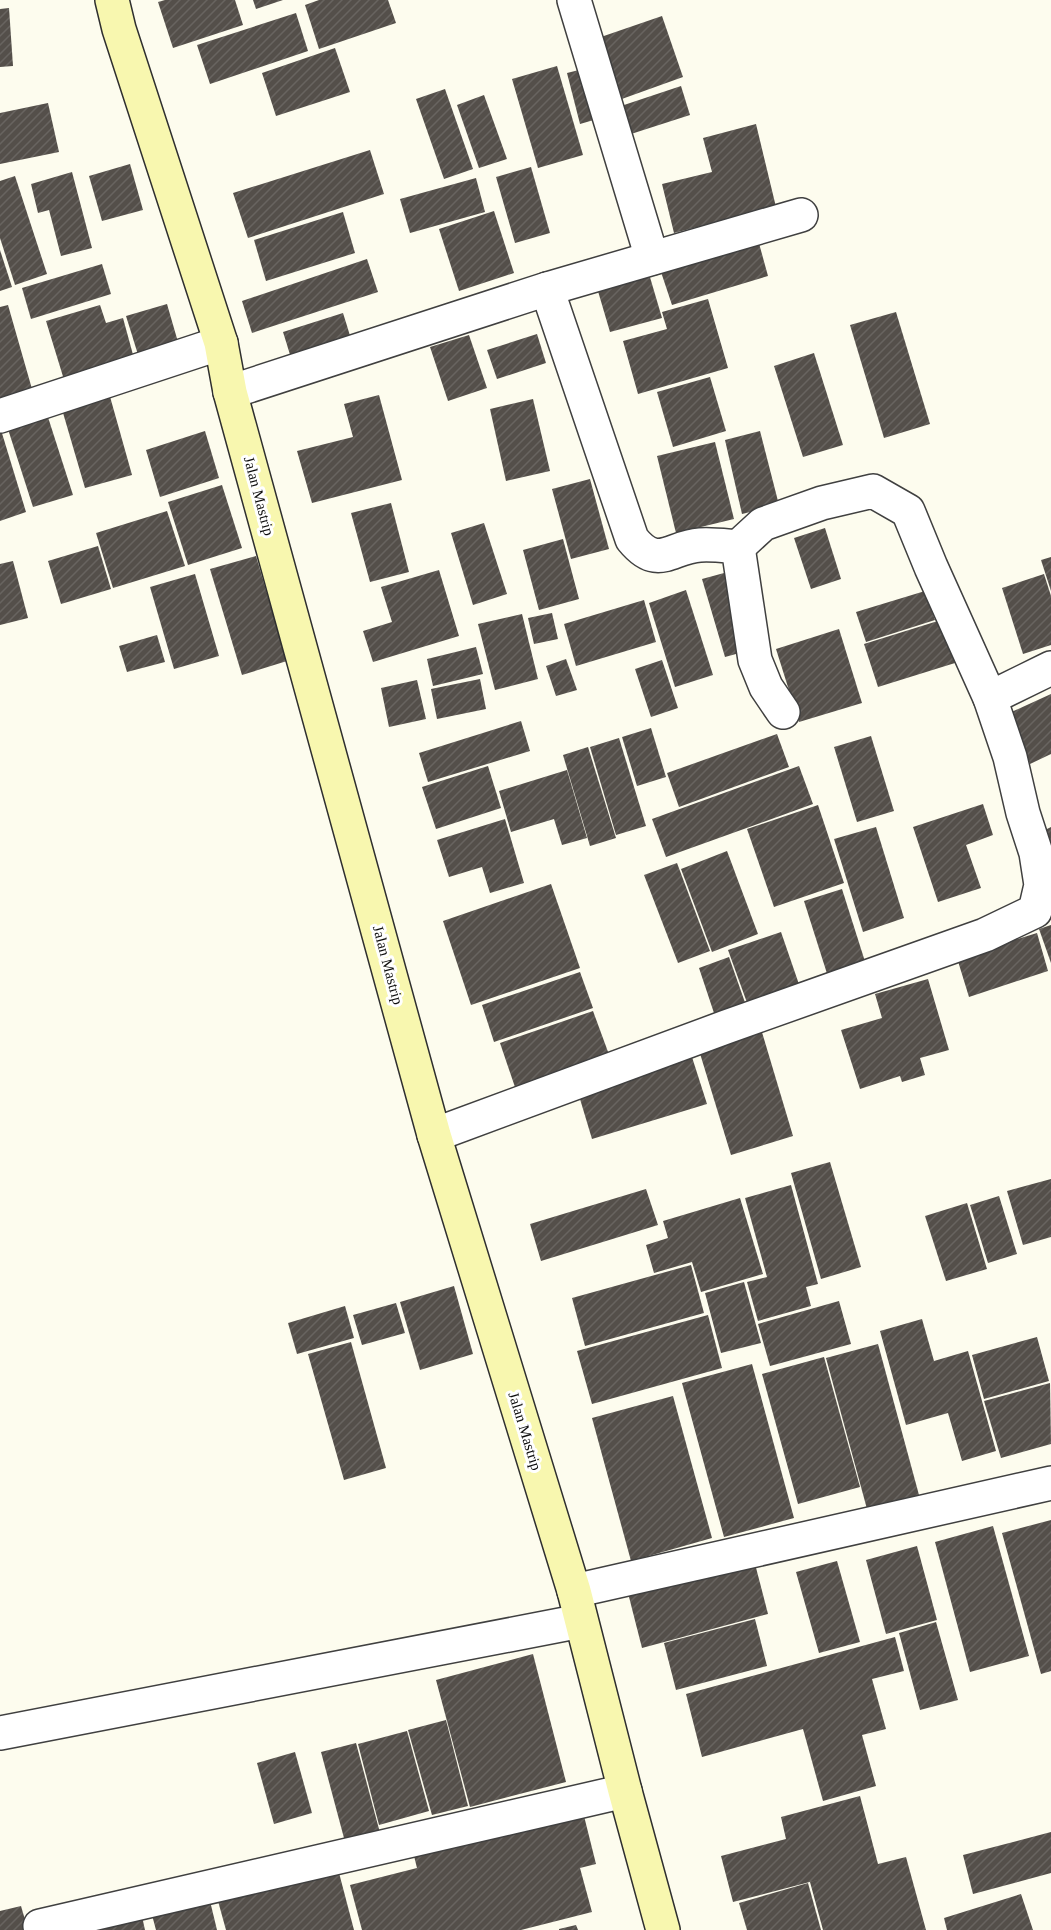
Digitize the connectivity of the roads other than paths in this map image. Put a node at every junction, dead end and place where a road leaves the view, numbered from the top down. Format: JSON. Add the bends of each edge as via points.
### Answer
{"nodes":[{"id":1,"x":112,"y":0,"type":"edge"},
{"id":2,"x":573,"y":0,"type":"edge"},
{"id":3,"x":801,"y":215,"type":"dead end"},
{"id":4,"x":652,"y":258,"type":"junction"},
{"id":5,"x":547,"y":289,"type":"junction"},
{"id":6,"x":221,"y":344,"type":"junction"},
{"id":7,"x":230,"y":392,"type":"junction"},
{"id":8,"x":0,"y":416,"type":"edge"},
{"id":9,"x":738,"y":547,"type":"junction"},
{"id":10,"x":1051,"y":668,"type":"edge"},
{"id":11,"x":990,"y":698,"type":"junction"},
{"id":12,"x":783,"y":712,"type":"dead end"},
{"id":13,"x":434,"y":1135,"type":"junction"},
{"id":14,"x":1051,"y":1483,"type":"edge"},
{"id":15,"x":578,"y":1606,"type":"junction"},
{"id":16,"x":0,"y":1733,"type":"edge"},
{"id":17,"x":624,"y":1791,"type":"junction"},
{"id":18,"x":40,"y":1926,"type":"dead end"},
{"id":19,"x":663,"y":1930,"type":"edge"}],
"edges":[{"from":1,"to":6,"type":"main road","name":"Jalan Mastrip"},
{"from":2,"to":4,"type":"street"},
{"from":3,"to":4,"type":"street"},
{"from":4,"to":5,"type":"street"},
{"from":5,"to":7,"type":"street"},
{"from":5,"to":9,"type":"street","via":[[632,540],[642,552],[660,556],[699,545]]},
{"from":6,"to":7,"type":"main road","name":"Jalan Mastrip"},
{"from":6,"to":8,"type":"street"},
{"from":7,"to":13,"type":"main road","name":"Jalan Mastrip"},
{"from":9,"to":11,"type":"street","via":[[763,524],[822,503],[873,491],[908,511]]},
{"from":9,"to":12,"type":"street","via":[[755,660],[765,687]]},
{"from":10,"to":11,"type":"street"},
{"from":11,"to":13,"type":"street","via":[[1036,853],[1041,885],[1035,911],[985,935]]},
{"from":13,"to":15,"type":"main road","name":"Jalan Mastrip"},
{"from":14,"to":15,"type":"street"},
{"from":15,"to":16,"type":"street"},
{"from":15,"to":17,"type":"main road","name":"Jalan Mastrip"},
{"from":17,"to":18,"type":"street"},
{"from":17,"to":19,"type":"main road","name":"Jalan Mastrip"}]}
